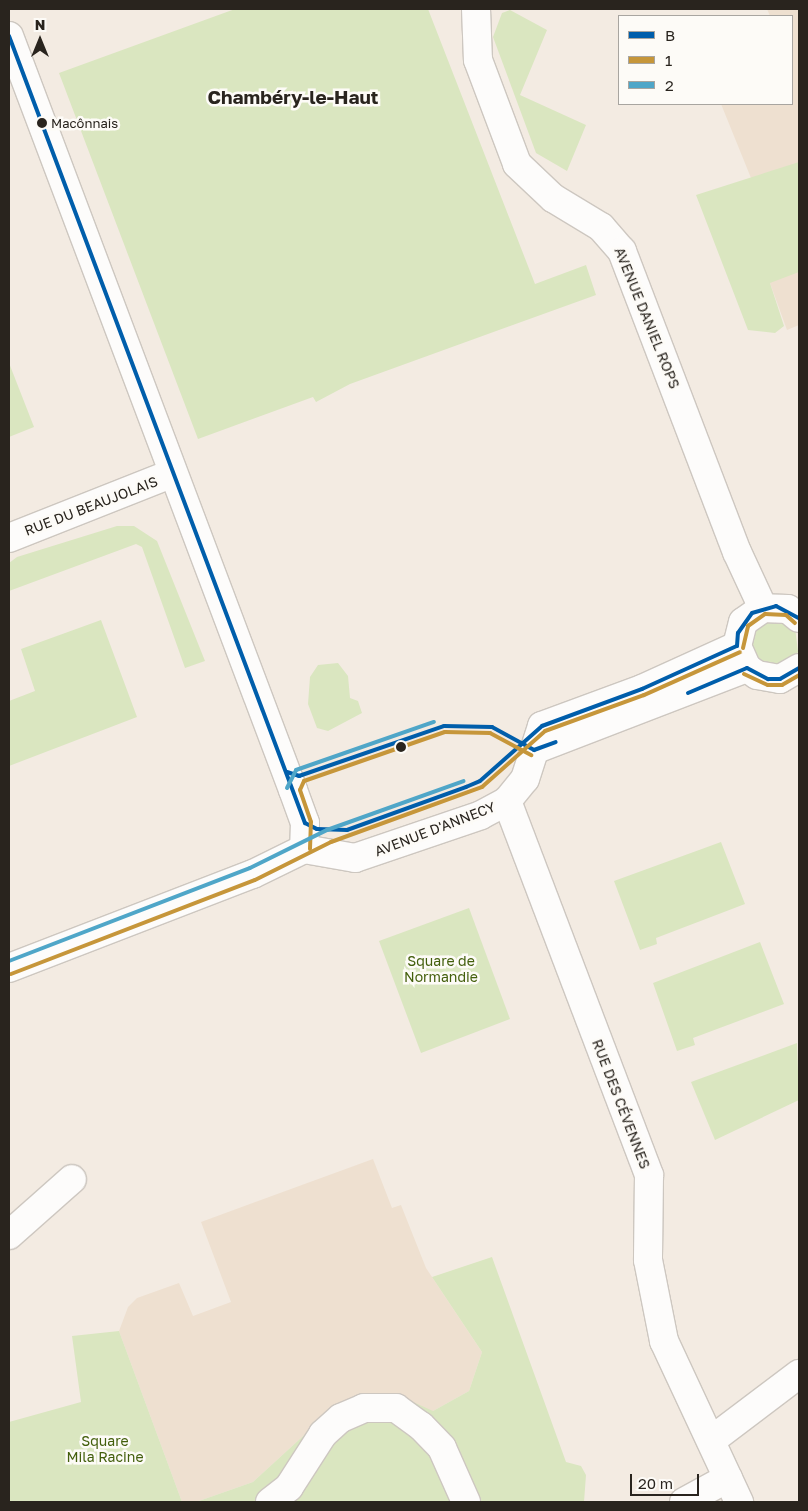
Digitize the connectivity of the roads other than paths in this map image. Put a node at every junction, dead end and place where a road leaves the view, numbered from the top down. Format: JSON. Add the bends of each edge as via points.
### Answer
{"nodes":[{"id":1,"x":476,"y":9,"type":"edge"},
{"id":2,"x":9,"y":36,"type":"edge"},
{"id":3,"x":173,"y":474,"type":"junction"},
{"id":4,"x":9,"y":538,"type":"edge"},
{"id":5,"x":763,"y":608,"type":"junction"},
{"id":6,"x":799,"y":618,"type":"edge"},
{"id":7,"x":742,"y":657,"type":"junction"},
{"id":8,"x":798,"y":674,"type":"edge"},
{"id":9,"x":507,"y":801,"type":"junction"},
{"id":10,"x":304,"y":849,"type":"junction"},
{"id":11,"x":9,"y":968,"type":"edge"},
{"id":12,"x":72,"y":1179,"type":"dead end"},
{"id":13,"x":9,"y":1235,"type":"edge"},
{"id":14,"x":799,"y":1374,"type":"edge"},
{"id":15,"x":713,"y":1439,"type":"junction"},
{"id":16,"x":734,"y":1490,"type":"edge"},
{"id":17,"x":270,"y":1502,"type":"edge"},
{"id":18,"x":466,"y":1502,"type":"edge"},
{"id":19,"x":684,"y":1502,"type":"edge"}],
"edges":[{"from":1,"to":5,"type":"street","name":"AVENUE DANIEL ROPS","via":[[478,60],[517,164],[532,182],[601,227],[620,246],[737,552]]},
{"from":2,"to":3,"type":"street"},
{"from":3,"to":4,"type":"street","name":"RUE DU BEAUJOLAIS"},
{"from":3,"to":10,"type":"street","via":[[305,823]]},
{"from":5,"to":6,"type":"street","via":[[788,610]]},
{"from":5,"to":7,"type":"street","via":[[743,622]]},
{"from":7,"to":8,"type":"street","via":[[768,679]]},
{"from":7,"to":9,"type":"street","name":"AVENUE D'ANNECY","via":[[534,750],[525,779]]},
{"from":9,"to":10,"type":"street","name":"AVENUE D'ANNECY","via":[[377,853],[355,858]]},
{"from":9,"to":15,"type":"street","name":"RUE DES CÉVENNES","via":[[650,1175],[648,1260],[664,1341]]},
{"from":10,"to":11,"type":"street"},
{"from":12,"to":13,"type":"street"},
{"from":14,"to":15,"type":"street"},
{"from":15,"to":16,"type":"street","name":"RUE DES CÉVENNES"},
{"from":16,"to":19,"type":"street"},
{"from":17,"to":18,"type":"street","via":[[288,1487],[323,1434],[341,1418],[364,1408],[396,1408],[442,1448]]}]}
